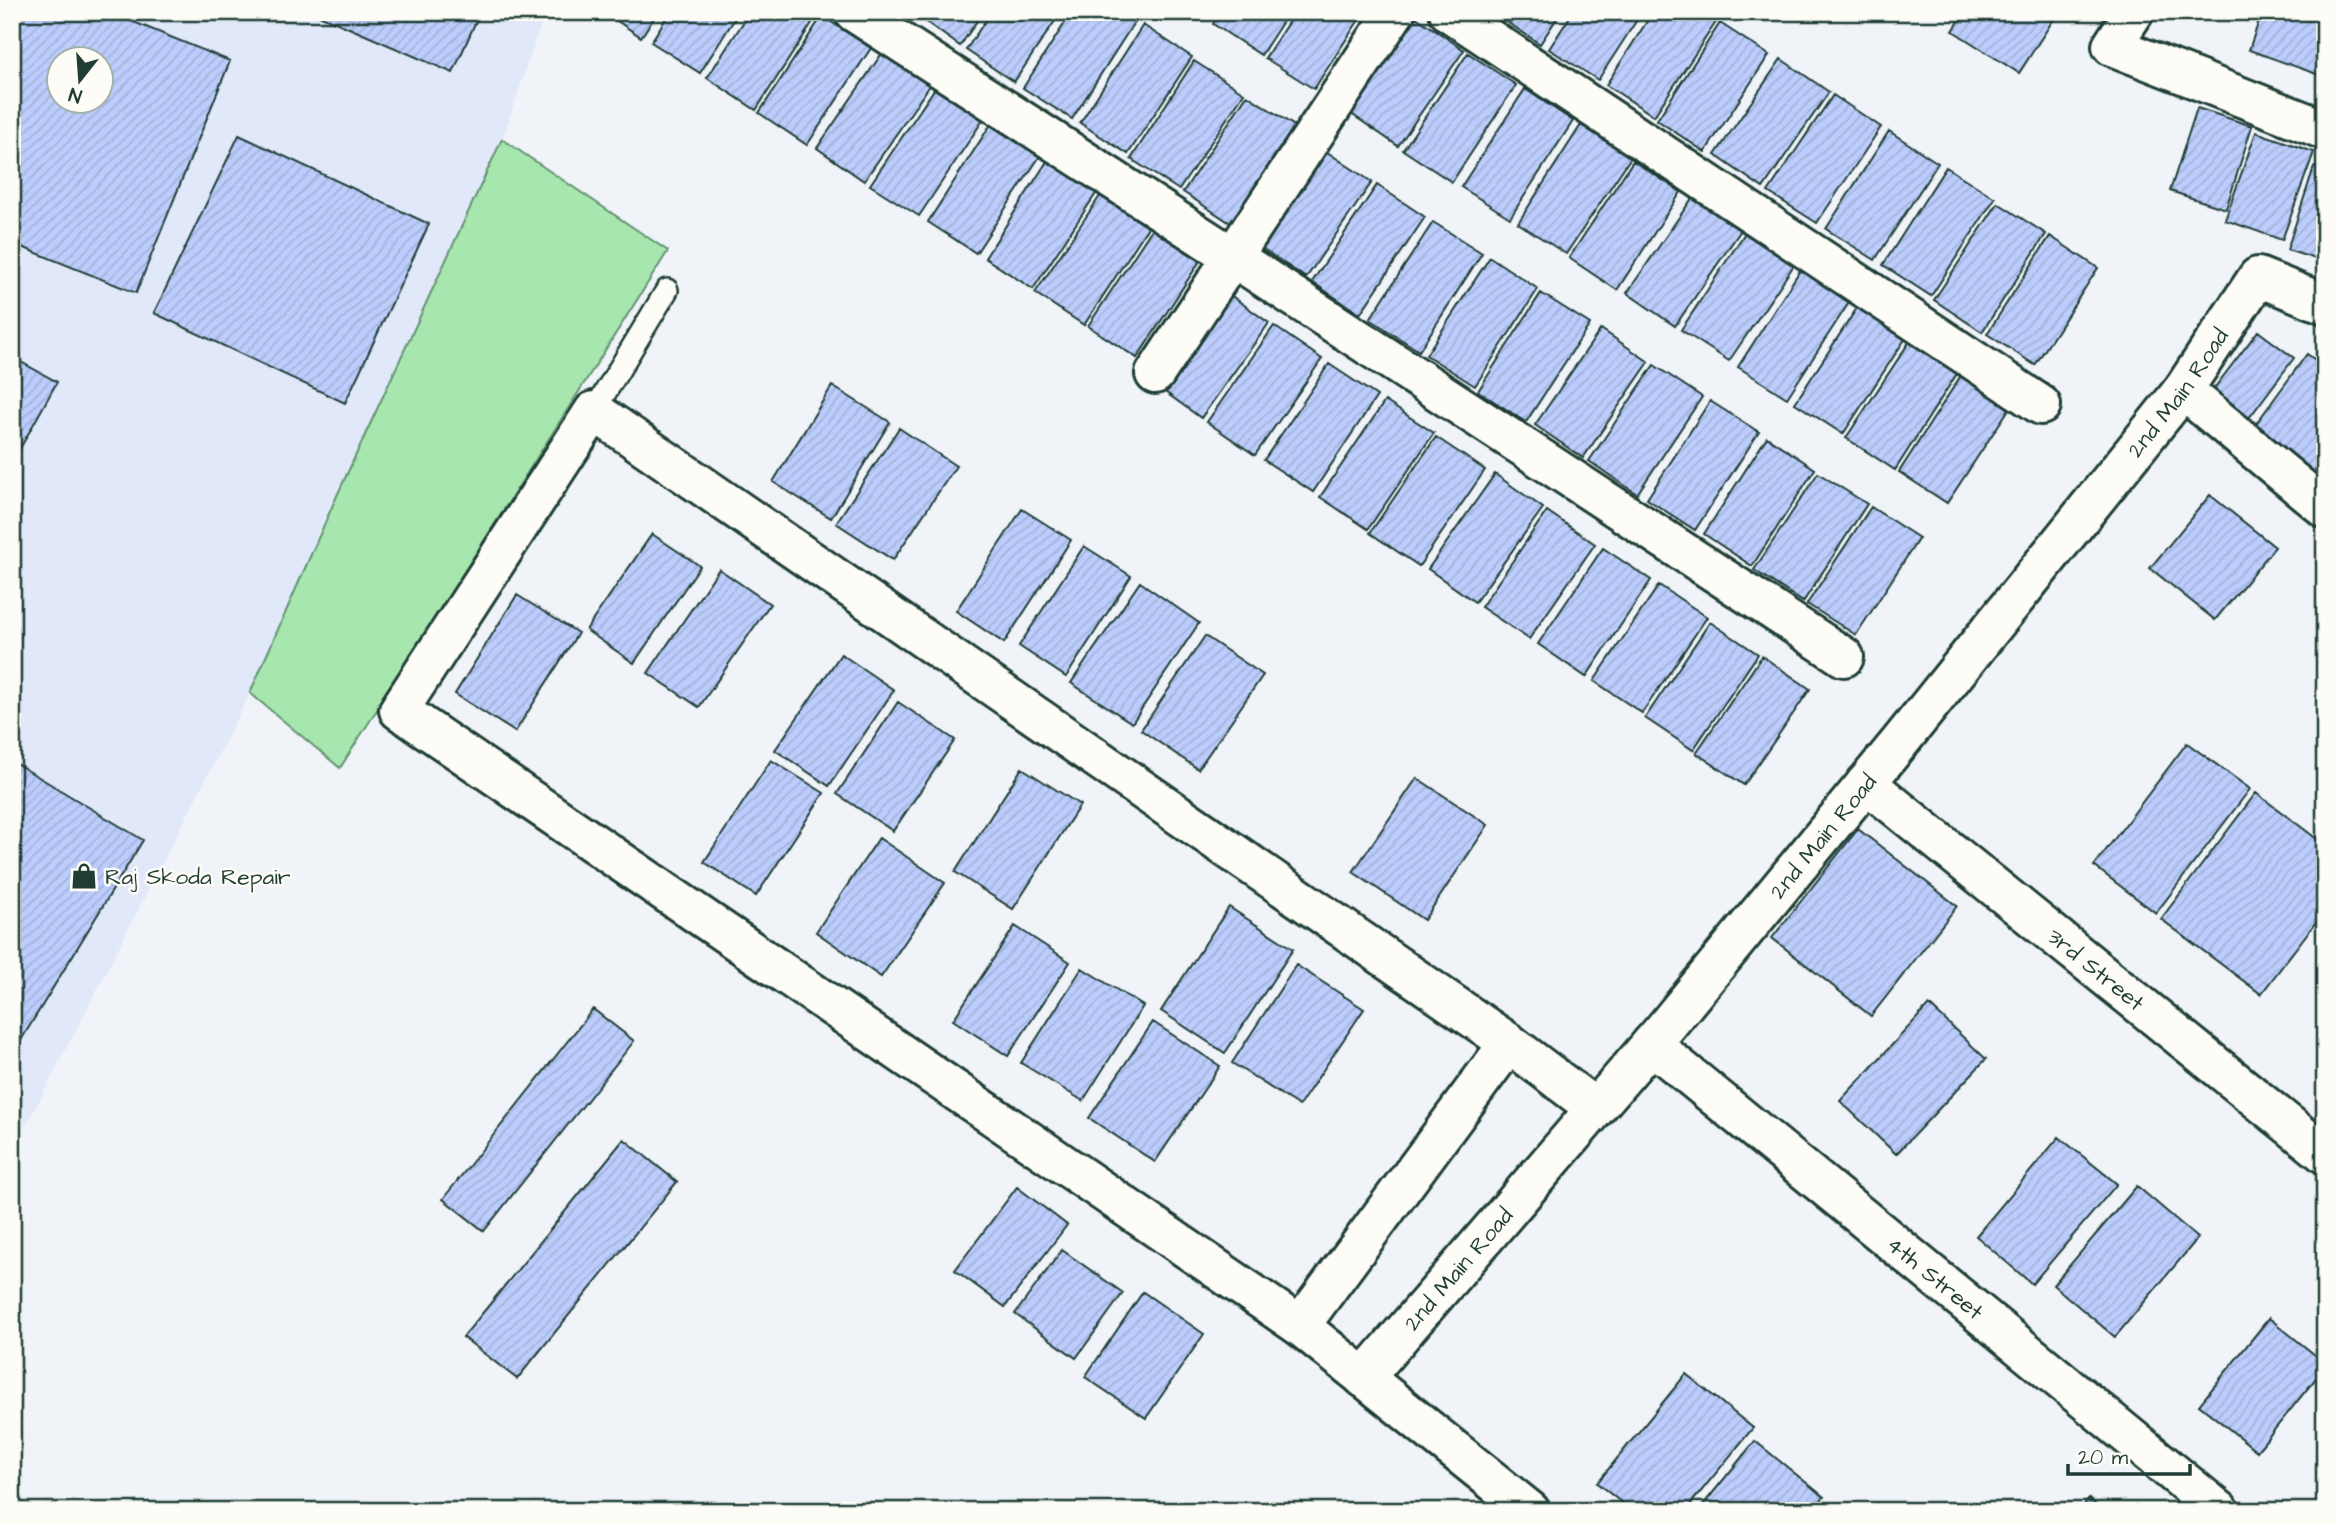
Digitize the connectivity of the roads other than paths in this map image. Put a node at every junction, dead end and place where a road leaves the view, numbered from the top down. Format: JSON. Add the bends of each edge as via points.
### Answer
{"nodes":[{"id":1,"x":854,"y":12,"type":"edge"},
{"id":2,"x":1395,"y":12,"type":"edge"},
{"id":3,"x":1449,"y":12,"type":"edge"},
{"id":4,"x":2134,"y":12,"type":"edge"},
{"id":5,"x":2325,"y":130,"type":"edge"},
{"id":6,"x":1233,"y":257,"type":"junction"},
{"id":7,"x":667,"y":290,"type":"dead end"},
{"id":8,"x":2325,"y":304,"type":"edge"},
{"id":9,"x":1155,"y":374,"type":"dead end"},
{"id":10,"x":2183,"y":390,"type":"junction"},
{"id":11,"x":2041,"y":405,"type":"dead end"},
{"id":12,"x":594,"y":411,"type":"junction"},
{"id":13,"x":2325,"y":508,"type":"edge"},
{"id":14,"x":1844,"y":657,"type":"dead end"},
{"id":15,"x":1866,"y":783,"type":"junction"},
{"id":16,"x":1509,"y":1043,"type":"junction"},
{"id":17,"x":1651,"y":1044,"type":"junction"},
{"id":18,"x":1594,"y":1108,"type":"junction"},
{"id":19,"x":2325,"y":1154,"type":"edge"},
{"id":20,"x":1300,"y":1326,"type":"junction"},
{"id":21,"x":1364,"y":1378,"type":"junction"},
{"id":22,"x":1530,"y":1511,"type":"edge"},
{"id":23,"x":2220,"y":1511,"type":"edge"}],
"edges":[{"from":1,"to":6,"type":"street"},
{"from":2,"to":6,"type":"street"},
{"from":3,"to":11,"type":"street"},
{"from":4,"to":5,"type":"street","via":[[2112,46]]},
{"from":6,"to":9,"type":"street"},
{"from":6,"to":14,"type":"street"},
{"from":7,"to":12,"type":"lane"},
{"from":8,"to":10,"type":"street","name":"2nd Main Road","via":[[2259,278]]},
{"from":10,"to":13,"type":"street"},
{"from":10,"to":15,"type":"street","name":"2nd Main Road"},
{"from":12,"to":16,"type":"street"},
{"from":12,"to":20,"type":"street","via":[[399,710]]},
{"from":15,"to":17,"type":"street","name":"2nd Main Road"},
{"from":15,"to":19,"type":"street","name":"3rd Street"},
{"from":16,"to":18,"type":"street"},
{"from":16,"to":20,"type":"street"},
{"from":17,"to":18,"type":"street","name":"2nd Main Road"},
{"from":17,"to":23,"type":"street","name":"4th Street"},
{"from":18,"to":21,"type":"street","name":"2nd Main Road"},
{"from":20,"to":21,"type":"street"},
{"from":21,"to":22,"type":"street"}]}
